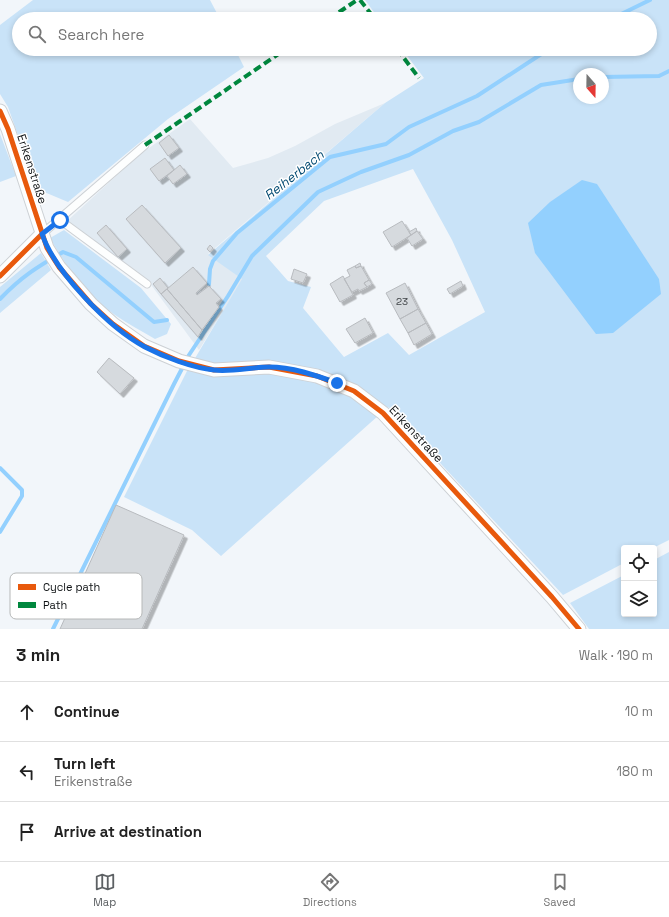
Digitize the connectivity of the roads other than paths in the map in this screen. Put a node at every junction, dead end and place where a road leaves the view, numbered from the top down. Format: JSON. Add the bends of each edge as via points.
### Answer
{"nodes":[{"id":1,"x":0,"y":111,"type":"edge"},
{"id":2,"x":145,"y":145,"type":"dead end"},
{"id":3,"x":60,"y":220,"type":"junction"},
{"id":4,"x":42,"y":234,"type":"junction"},
{"id":5,"x":0,"y":276,"type":"edge"},
{"id":6,"x":147,"y":284,"type":"dead end"},
{"id":7,"x":578,"y":629,"type":"edge"}],
"edges":[{"from":1,"to":4,"type":"street","name":"Erikenstraße"},
{"from":2,"to":3,"type":"lane"},
{"from":3,"to":4,"type":"lane"},
{"from":3,"to":6,"type":"lane"},
{"from":4,"to":5,"type":"street"},
{"from":4,"to":7,"type":"street","name":"Erikenstraße","via":[[59,267],[91,304],[144,346],[179,361],[214,370],[269,367],[287,369],[317,376],[354,391],[383,413],[552,597]]}]}
